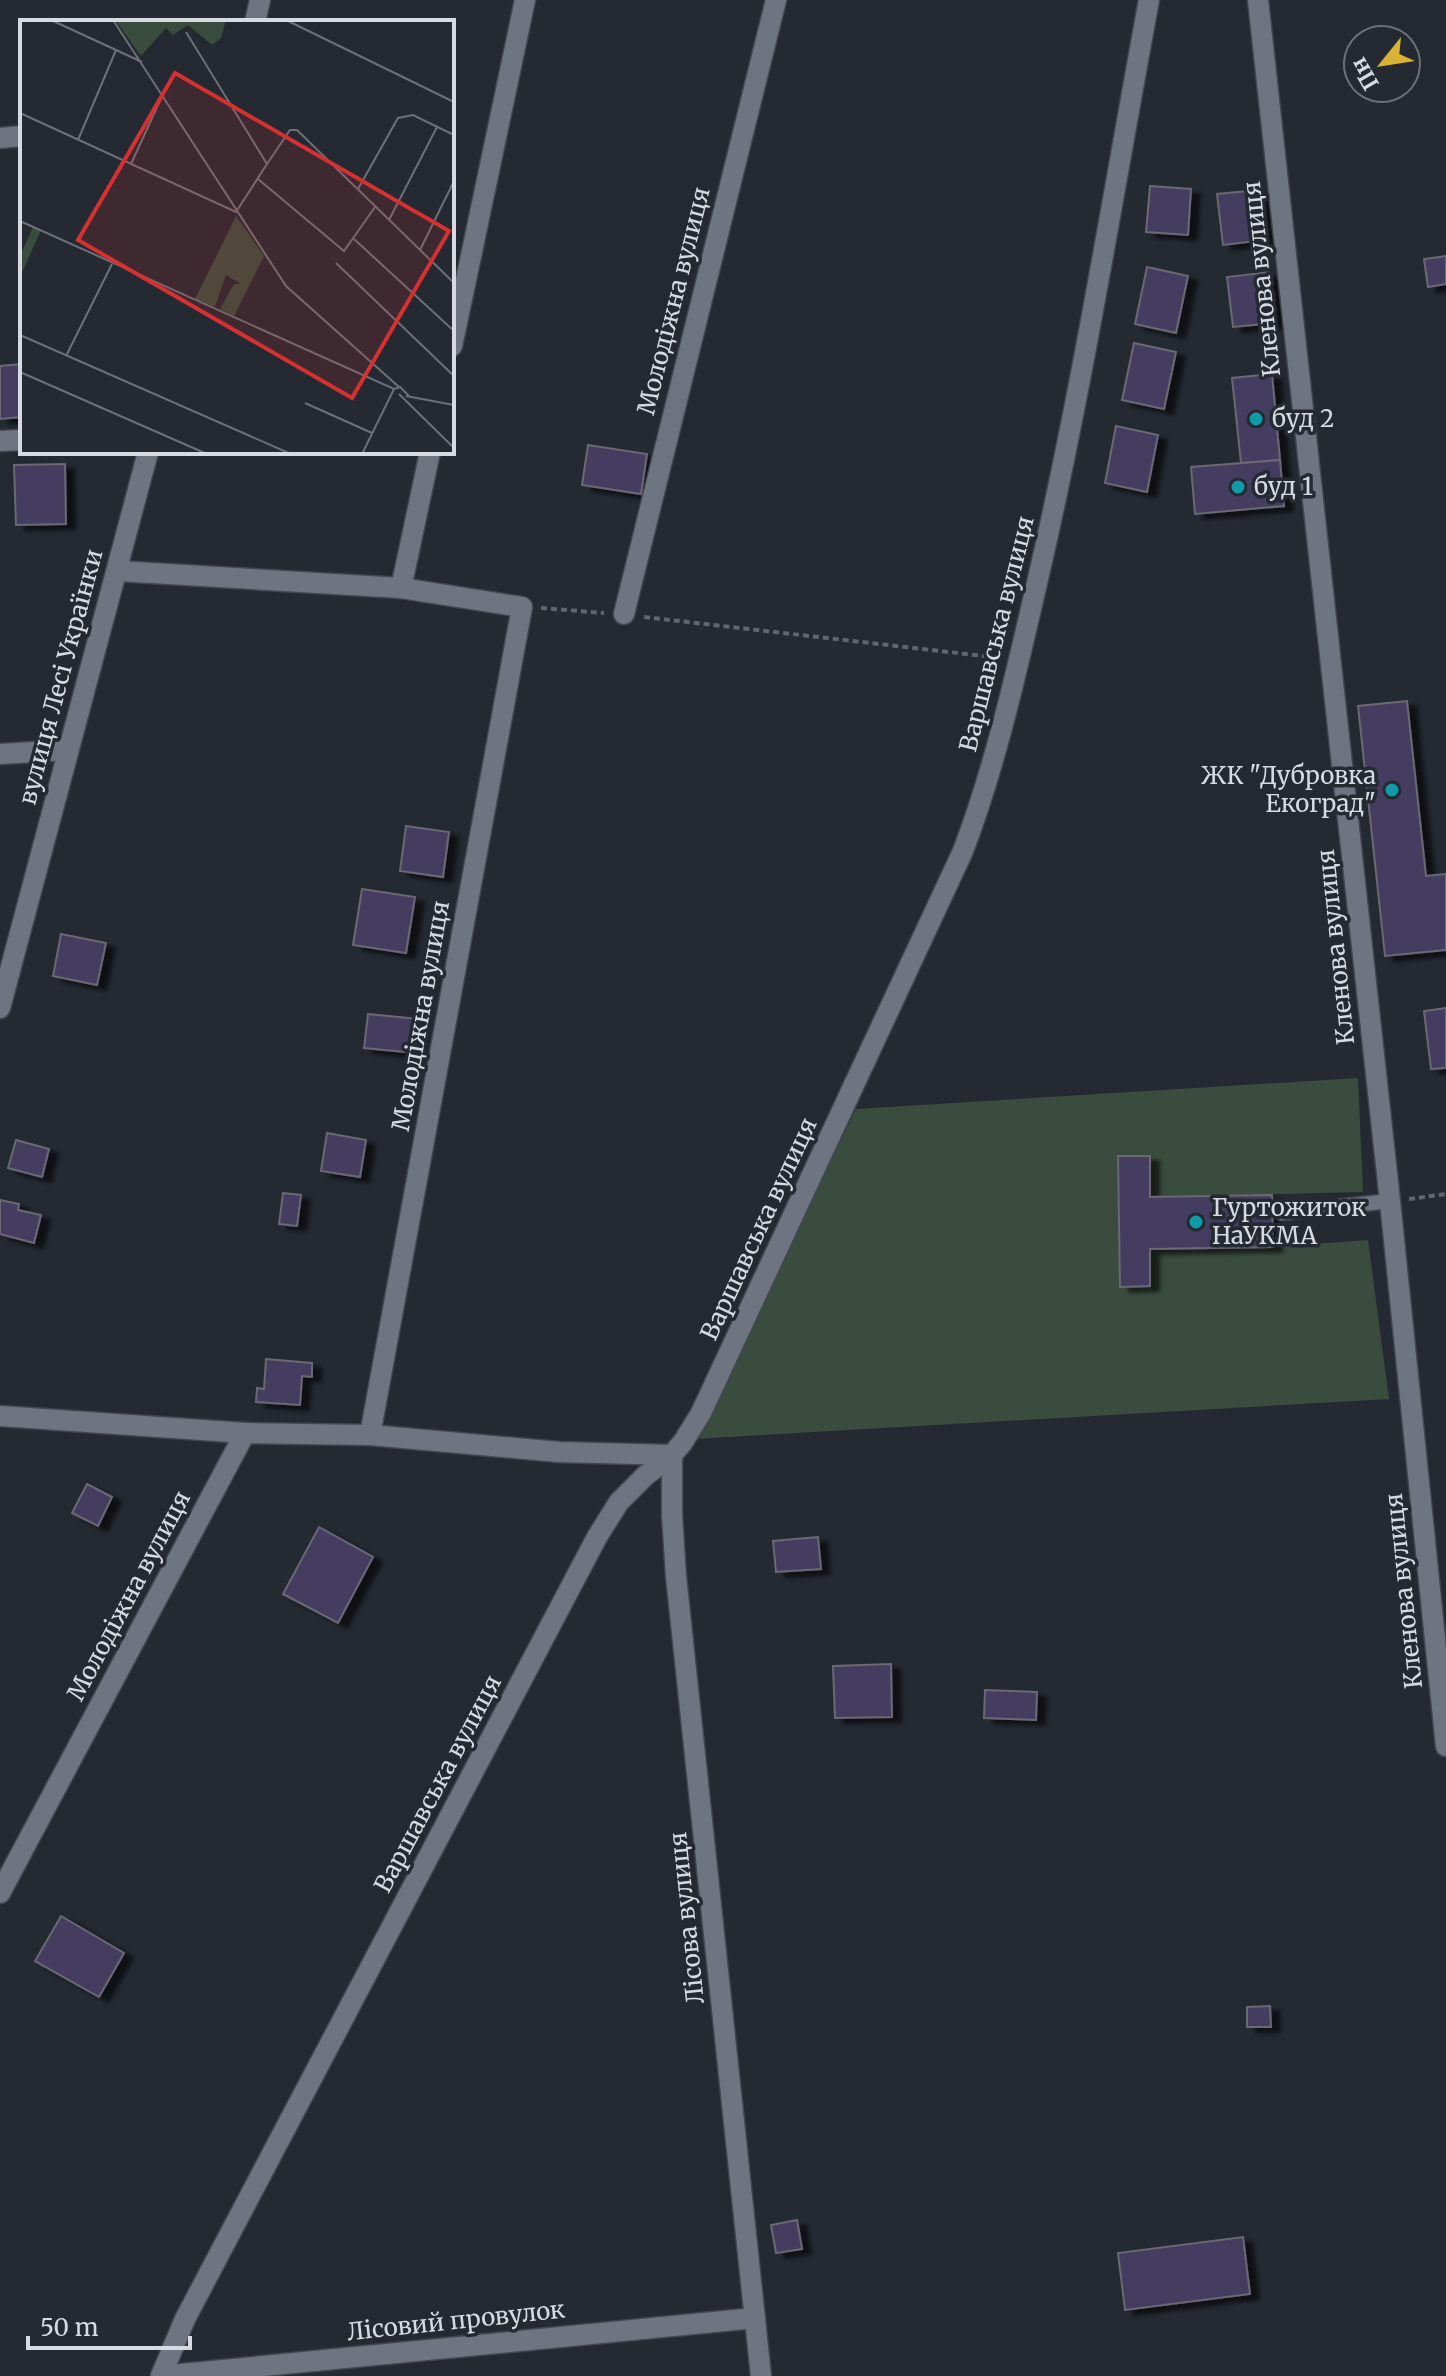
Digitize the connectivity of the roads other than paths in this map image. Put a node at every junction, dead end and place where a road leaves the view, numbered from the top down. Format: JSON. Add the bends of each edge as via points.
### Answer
{"nodes":[{"id":1,"x":260,"y":0,"type":"edge"},
{"id":2,"x":525,"y":0,"type":"edge"},
{"id":3,"x":776,"y":0,"type":"edge"},
{"id":4,"x":1149,"y":0,"type":"edge"},
{"id":5,"x":1258,"y":0,"type":"edge"},
{"id":6,"x":255,"y":20,"type":"edge"},
{"id":7,"x":20,"y":136,"type":"edge"},
{"id":8,"x":0,"y":138,"type":"edge"},
{"id":9,"x":454,"y":337,"type":"edge"},
{"id":10,"x":20,"y":440,"type":"edge"},
{"id":11,"x":0,"y":441,"type":"edge"},
{"id":12,"x":147,"y":454,"type":"edge"},
{"id":13,"x":430,"y":454,"type":"edge"},
{"id":14,"x":118,"y":571,"type":"junction"},
{"id":15,"x":401,"y":588,"type":"junction"},
{"id":16,"x":624,"y":614,"type":"road end"},
{"id":17,"x":67,"y":750,"type":"junction"},
{"id":18,"x":0,"y":754,"type":"edge"},
{"id":19,"x":0,"y":1008,"type":"edge"},
{"id":20,"x":1390,"y":1201,"type":"junction"},
{"id":21,"x":1282,"y":1213,"type":"dead end"},
{"id":22,"x":0,"y":1416,"type":"edge"},
{"id":23,"x":245,"y":1433,"type":"junction"},
{"id":24,"x":370,"y":1435,"type":"junction"},
{"id":25,"x":672,"y":1455,"type":"junction"},
{"id":26,"x":1446,"y":1746,"type":"edge"},
{"id":27,"x":0,"y":1893,"type":"edge"},
{"id":28,"x":755,"y":2318,"type":"junction"},
{"id":29,"x":161,"y":2376,"type":"edge"},
{"id":30,"x":761,"y":2376,"type":"edge"}],
"edges":[{"from":1,"to":6,"type":"street"},
{"from":2,"to":9,"type":"street"},
{"from":3,"to":16,"type":"street","name":"Молодіжна вулиця"},
{"from":4,"to":25,"type":"street","name":"Варшавська вулиця","via":[[1061,479],[980,806],[947,890],[709,1398]]},
{"from":5,"to":20,"type":"street","name":"Кленова вулиця"},
{"from":7,"to":8,"type":"street"},
{"from":10,"to":11,"type":"street"},
{"from":12,"to":14,"type":"street","name":"вулиця Лесі Українки"},
{"from":13,"to":15,"type":"street"},
{"from":14,"to":15,"type":"street"},
{"from":14,"to":17,"type":"street","name":"вулиця Лесі Українки"},
{"from":15,"to":24,"type":"street","name":"Молодіжна вулиця","via":[[522,607]]},
{"from":17,"to":18,"type":"street"},
{"from":17,"to":19,"type":"street","name":"вулиця Лесі Українки"},
{"from":20,"to":21,"type":"lane"},
{"from":20,"to":26,"type":"street","name":"Кленова вулиця"},
{"from":22,"to":23,"type":"street"},
{"from":23,"to":24,"type":"street"},
{"from":23,"to":27,"type":"street","name":"Молодіжна вулиця"},
{"from":24,"to":25,"type":"street","via":[[559,1452]]},
{"from":25,"to":28,"type":"street","name":"Лісова вулиця","via":[[676,1576]]},
{"from":25,"to":29,"type":"street","name":"Варшавська вулиця","via":[[631,1488],[597,1537],[185,2319]]},
{"from":28,"to":29,"type":"street","name":"Лісовий провулок"},
{"from":28,"to":30,"type":"street","name":"Лісова вулиця"}]}
